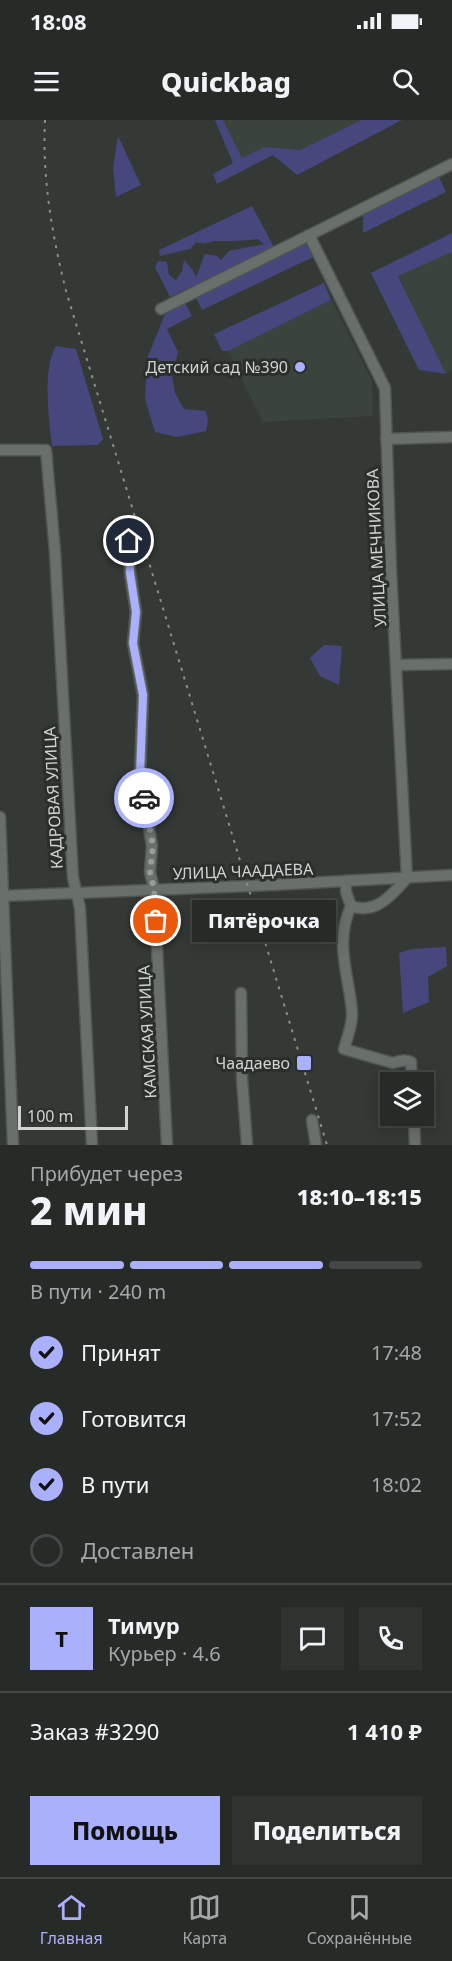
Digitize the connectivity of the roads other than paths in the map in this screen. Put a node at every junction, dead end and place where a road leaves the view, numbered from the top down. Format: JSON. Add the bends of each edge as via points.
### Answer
{"nodes":[{"id":1,"x":452,"y":164,"type":"edge"},
{"id":2,"x":309,"y":235,"type":"junction"},
{"id":3,"x":161,"y":309,"type":"dead end"},
{"id":4,"x":452,"y":437,"type":"edge"},
{"id":5,"x":386,"y":439,"type":"junction"},
{"id":6,"x":0,"y":450,"type":"edge"},
{"id":7,"x":128,"y":525,"type":"dead end"},
{"id":8,"x":452,"y":664,"type":"edge"},
{"id":9,"x":397,"y":665,"type":"junction"},
{"id":10,"x":0,"y":817,"type":"edge"},
{"id":11,"x":452,"y":876,"type":"edge"},
{"id":12,"x":407,"y":878,"type":"junction"},
{"id":13,"x":346,"y":881,"type":"junction"},
{"id":14,"x":154,"y":889,"type":"junction"},
{"id":15,"x":78,"y":893,"type":"junction"},
{"id":16,"x":2,"y":896,"type":"edge"},
{"id":17,"x":351,"y":906,"type":"junction"},
{"id":18,"x":241,"y":993,"type":"dead end"},
{"id":19,"x":411,"y":1072,"type":"edge"},
{"id":20,"x":312,"y":1120,"type":"dead end"},
{"id":21,"x":414,"y":1126,"type":"edge"},
{"id":22,"x":13,"y":1145,"type":"edge"},
{"id":23,"x":92,"y":1145,"type":"edge"},
{"id":24,"x":167,"y":1145,"type":"edge"},
{"id":25,"x":247,"y":1145,"type":"edge"},
{"id":26,"x":316,"y":1145,"type":"edge"},
{"id":27,"x":415,"y":1145,"type":"edge"}],
"edges":[{"from":1,"to":2,"type":"street"},
{"from":2,"to":3,"type":"street"},
{"from":2,"to":5,"type":"street","name":"УЛИЦА МЕЧНИКОВА","via":[[385,388]]},
{"from":4,"to":5,"type":"street"},
{"from":5,"to":9,"type":"street","name":"УЛИЦА МЕЧНИКОВА"},
{"from":6,"to":15,"type":"street","name":"КАДРОВАЯ УЛИЦА","via":[[46,450],[73,878]]},
{"from":7,"to":14,"type":"street","name":"КАМСКАЯ УЛИЦА","via":[[136,612],[133,643],[143,695],[140,775],[153,846],[150,872]]},
{"from":8,"to":9,"type":"street"},
{"from":9,"to":12,"type":"street","name":"УЛИЦА МЕЧНИКОВА"},
{"from":10,"to":16,"type":"street"},
{"from":11,"to":12,"type":"street","name":"УЛИЦА ЧААДАЕВА"},
{"from":12,"to":13,"type":"street","name":"УЛИЦА ЧААДАЕВА"},
{"from":12,"to":17,"type":"street","via":[[379,905],[365,909]]},
{"from":13,"to":14,"type":"street","name":"УЛИЦА ЧААДАЕВА"},
{"from":13,"to":17,"type":"street"},
{"from":14,"to":15,"type":"street","name":"УЛИЦА ЧААДАЕВА"},
{"from":14,"to":24,"type":"street","name":"КАМСКАЯ УЛИЦА"},
{"from":15,"to":16,"type":"street","name":"УЛИЦА ЧААДАЕВА"},
{"from":15,"to":23,"type":"street","name":"КАДРОВАЯ УЛИЦА"},
{"from":16,"to":22,"type":"street"},
{"from":17,"to":19,"type":"street","via":[[346,917],[342,958],[352,1015],[344,1049],[393,1063],[411,1062]]},
{"from":18,"to":25,"type":"street"},
{"from":20,"to":26,"type":"street"},
{"from":21,"to":27,"type":"street"}]}
